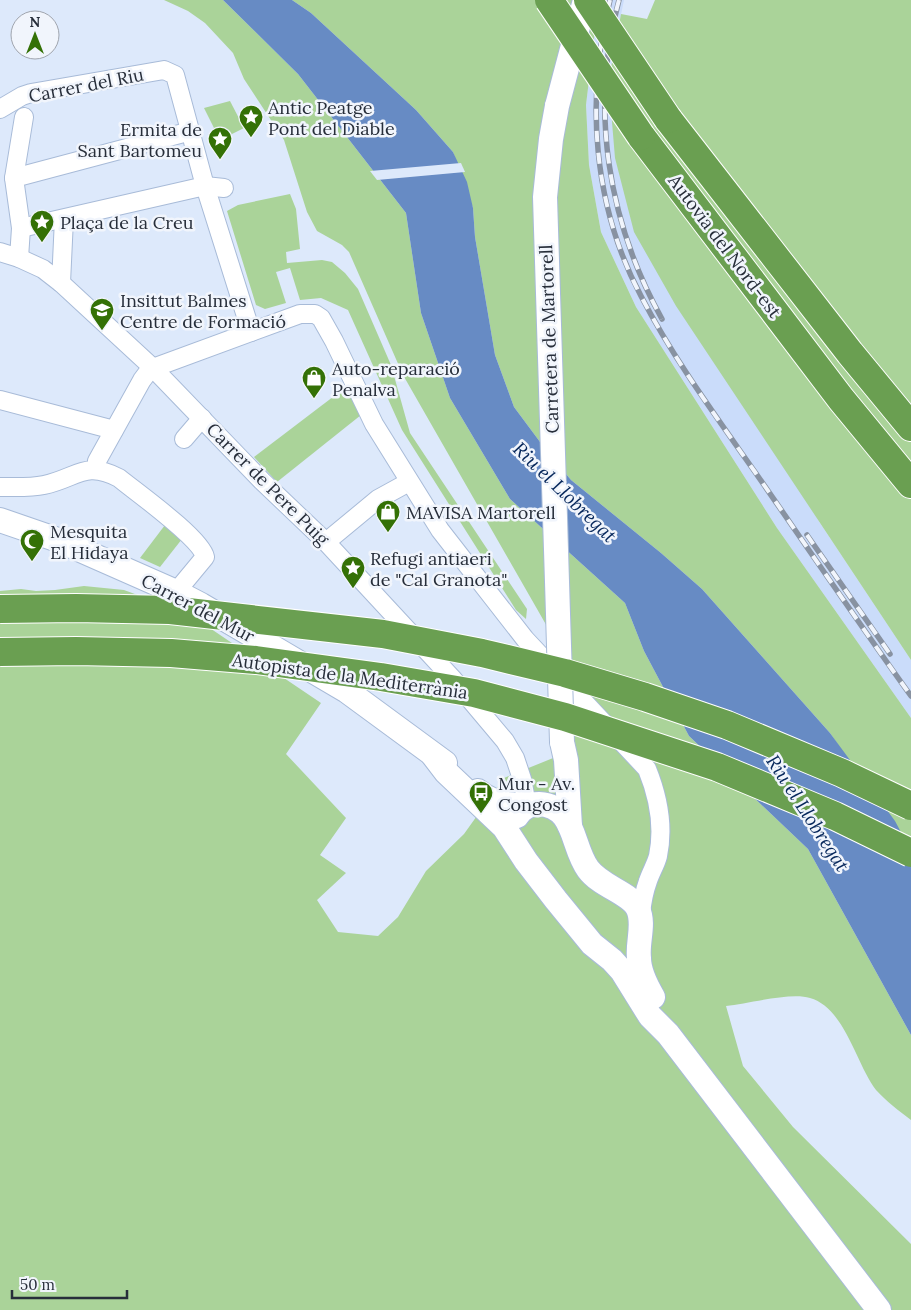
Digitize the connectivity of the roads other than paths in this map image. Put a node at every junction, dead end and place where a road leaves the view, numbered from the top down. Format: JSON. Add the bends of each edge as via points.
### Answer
{"nodes":[{"id":1,"x":549,"y":0,"type":"edge"},
{"id":2,"x":587,"y":0,"type":"edge"},
{"id":3,"x":23,"y":108,"type":"junction"},
{"id":4,"x":0,"y":109,"type":"edge"},
{"id":5,"x":191,"y":132,"type":"junction"},
{"id":6,"x":14,"y":178,"type":"junction"},
{"id":7,"x":205,"y":186,"type":"junction"},
{"id":8,"x":224,"y":188,"type":"dead end"},
{"id":9,"x":64,"y":219,"type":"junction"},
{"id":10,"x":21,"y":228,"type":"junction"},
{"id":11,"x":0,"y":252,"type":"edge"},
{"id":12,"x":19,"y":258,"type":"junction"},
{"id":13,"x":61,"y":283,"type":"junction"},
{"id":14,"x":251,"y":332,"type":"junction"},
{"id":15,"x":154,"y":368,"type":"junction"},
{"id":16,"x":0,"y":400,"type":"edge"},
{"id":17,"x":202,"y":418,"type":"junction"},
{"id":18,"x":911,"y":427,"type":"edge"},
{"id":19,"x":114,"y":430,"type":"junction"},
{"id":20,"x":184,"y":439,"type":"dead end"},
{"id":21,"x":97,"y":461,"type":"dead end"},
{"id":22,"x":409,"y":482,"type":"junction"},
{"id":23,"x":911,"y":484,"type":"edge"},
{"id":24,"x":0,"y":487,"type":"edge"},
{"id":25,"x":0,"y":520,"type":"edge"},
{"id":26,"x":326,"y":542,"type":"junction"},
{"id":27,"x":176,"y":592,"type":"junction"},
{"id":28,"x":0,"y":609,"type":"edge"},
{"id":29,"x":0,"y":652,"type":"edge"},
{"id":30,"x":562,"y":742,"type":"junction"},
{"id":31,"x":432,"y":755,"type":"junction"},
{"id":32,"x":532,"y":805,"type":"junction"},
{"id":33,"x":911,"y":806,"type":"edge"},
{"id":34,"x":570,"y":826,"type":"junction"},
{"id":35,"x":514,"y":842,"type":"junction"},
{"id":36,"x":911,"y":853,"type":"edge"},
{"id":37,"x":640,"y":925,"type":"junction"},
{"id":38,"x":598,"y":950,"type":"junction"},
{"id":39,"x":668,"y":1034,"type":"junction"},
{"id":40,"x":879,"y":1310,"type":"edge"}],
"edges":[{"from":1,"to":23,"type":"highway","name":"Autovia del Nord-est","bridge":true,"via":[[641,136],[841,399]]},
{"from":2,"to":18,"type":"highway","name":"Autovia del Nord-est","bridge":true,"via":[[668,119]]},
{"from":2,"to":30,"type":"main road","name":"Carretera de Martorell","bridge":true,"via":[[557,106],[546,197]]},
{"from":3,"to":4,"type":"street","name":"Carrer del Riu"},
{"from":3,"to":5,"type":"street","name":"Carrer del Riu","via":[[164,70],[174,75]]},
{"from":3,"to":6,"type":"street"},
{"from":5,"to":6,"type":"street"},
{"from":5,"to":7,"type":"street"},
{"from":6,"to":10,"type":"street"},
{"from":7,"to":8,"type":"street"},
{"from":7,"to":9,"type":"street"},
{"from":7,"to":14,"type":"street"},
{"from":9,"to":10,"type":"street"},
{"from":9,"to":13,"type":"street"},
{"from":10,"to":12,"type":"street"},
{"from":11,"to":12,"type":"street","name":"Carrer de Pere Puig"},
{"from":12,"to":13,"type":"street","name":"Carrer de Pere Puig","via":[[43,269]]},
{"from":13,"to":15,"type":"street","name":"Carrer de Pere Puig"},
{"from":14,"to":15,"type":"street"},
{"from":14,"to":22,"type":"street","via":[[300,314],[315,314],[321,318],[374,424]]},
{"from":15,"to":17,"type":"street","name":"Carrer de Pere Puig"},
{"from":15,"to":19,"type":"street","via":[[142,380]]},
{"from":16,"to":19,"type":"street"},
{"from":17,"to":20,"type":"street"},
{"from":17,"to":26,"type":"street","name":"Carrer de Pere Puig"},
{"from":19,"to":21,"type":"street"},
{"from":22,"to":26,"type":"street","via":[[378,499]]},
{"from":22,"to":37,"type":"street","via":[[440,530],[525,639],[647,769],[655,787],[660,841],[642,901]]},
{"from":24,"to":27,"type":"street","via":[[41,486],[91,469],[119,478],[204,552],[205,557]]},
{"from":25,"to":27,"type":"main road","name":"Carrer del Mur","via":[[58,540]]},
{"from":26,"to":32,"type":"street","name":"Carrer de Pere Puig","via":[[452,678],[505,741],[515,758]]},
{"from":27,"to":31,"type":"main road","name":"Carrer del Mur","via":[[347,691]]},
{"from":28,"to":33,"type":"highway","bridge":true,"via":[[170,610],[383,634],[482,653],[565,673],[727,725]]},
{"from":29,"to":36,"type":"highway","name":"Autopista de la Mediterrània","bridge":true,"via":[[171,653],[256,660],[381,676],[474,693],[565,717],[716,767],[835,816]]},
{"from":30,"to":32,"type":"main road","via":[[553,781]]},
{"from":30,"to":34,"type":"main road"},
{"from":31,"to":32,"type":"main road","name":"Carrer del Mur","via":[[454,768],[492,800],[504,805]]},
{"from":31,"to":35,"type":"main road","name":"Carrer del Mur","via":[[504,827]]},
{"from":32,"to":34,"type":"main road","name":"Carrer del Mur","via":[[556,809]]},
{"from":32,"to":35,"type":"main road","via":[[515,819]]},
{"from":34,"to":37,"type":"main road","via":[[588,869],[599,880],[632,900],[637,906]]},
{"from":35,"to":38,"type":"main road","name":"Carrer del Mur"},
{"from":37,"to":38,"type":"main road","via":[[633,943],[622,950]]},
{"from":37,"to":39,"type":"main road","via":[[640,968]]},
{"from":38,"to":39,"type":"main road","name":"Carrer del Mur","via":[[622,971],[650,1016]]},
{"from":39,"to":40,"type":"main road"}]}
